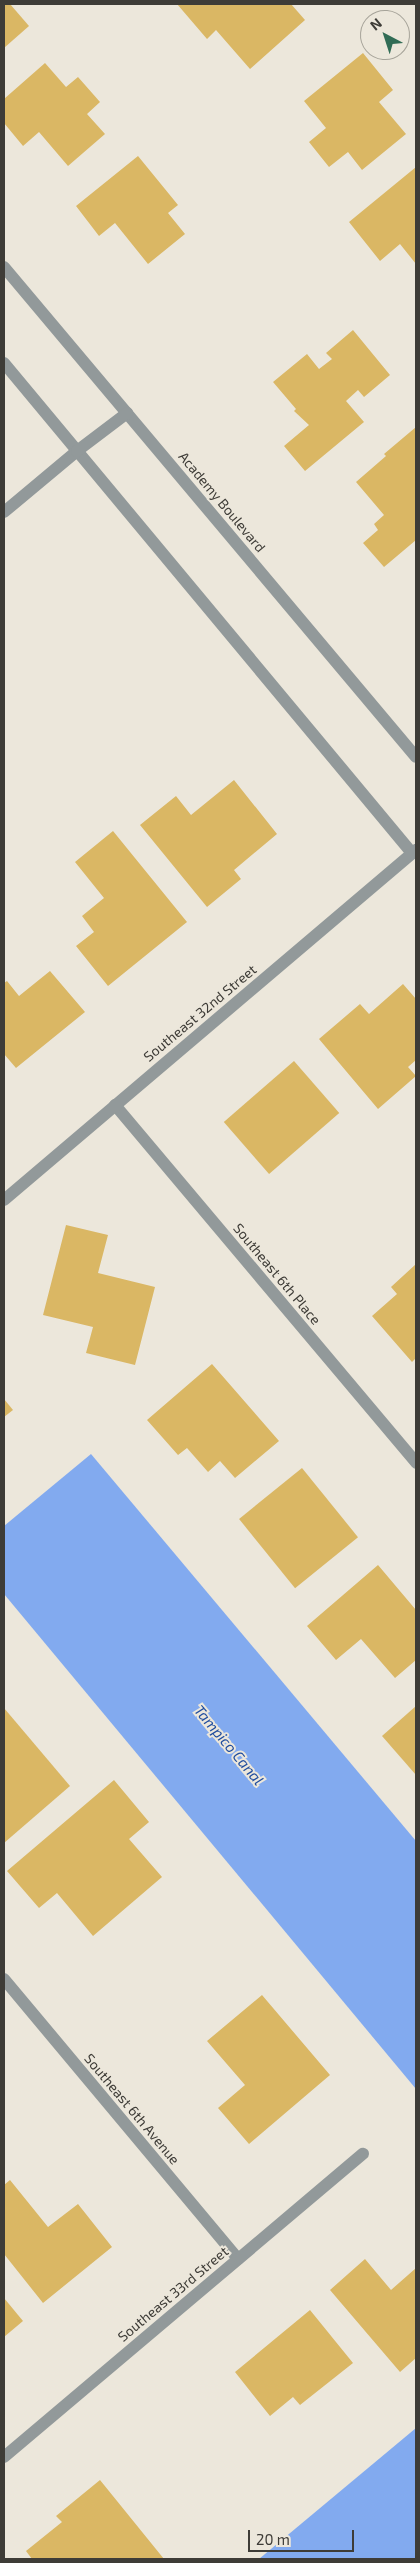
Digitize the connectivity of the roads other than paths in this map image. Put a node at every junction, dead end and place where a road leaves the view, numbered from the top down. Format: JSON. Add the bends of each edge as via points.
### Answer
{"nodes":[{"id":1,"x":4,"y":267,"type":"edge"},
{"id":2,"x":4,"y":363,"type":"edge"},
{"id":3,"x":127,"y":413,"type":"junction"},
{"id":4,"x":77,"y":450,"type":"junction"},
{"id":5,"x":4,"y":512,"type":"edge"},
{"id":6,"x":416,"y":757,"type":"edge"},
{"id":7,"x":414,"y":851,"type":"edge"},
{"id":8,"x":115,"y":1105,"type":"junction"},
{"id":9,"x":4,"y":1200,"type":"edge"},
{"id":10,"x":416,"y":1463,"type":"edge"},
{"id":11,"x":4,"y":1979,"type":"edge"},
{"id":12,"x":363,"y":2154,"type":"dead end"},
{"id":13,"x":238,"y":2259,"type":"junction"},
{"id":14,"x":4,"y":2457,"type":"edge"}],
"edges":[{"from":1,"to":3,"type":"street","name":"Academy Boulevard"},
{"from":2,"to":4,"type":"street"},
{"from":3,"to":4,"type":"street"},
{"from":3,"to":6,"type":"street","name":"Academy Boulevard"},
{"from":4,"to":5,"type":"street"},
{"from":4,"to":7,"type":"street"},
{"from":7,"to":8,"type":"street","name":"Southeast 32nd Street"},
{"from":8,"to":9,"type":"street","name":"Southeast 32nd Street"},
{"from":8,"to":10,"type":"street","name":"Southeast 6th Place"},
{"from":11,"to":13,"type":"street","name":"Southeast 6th Avenue"},
{"from":12,"to":13,"type":"street","name":"Southeast 33rd Street"},
{"from":13,"to":14,"type":"street","name":"Southeast 33rd Street"}]}
